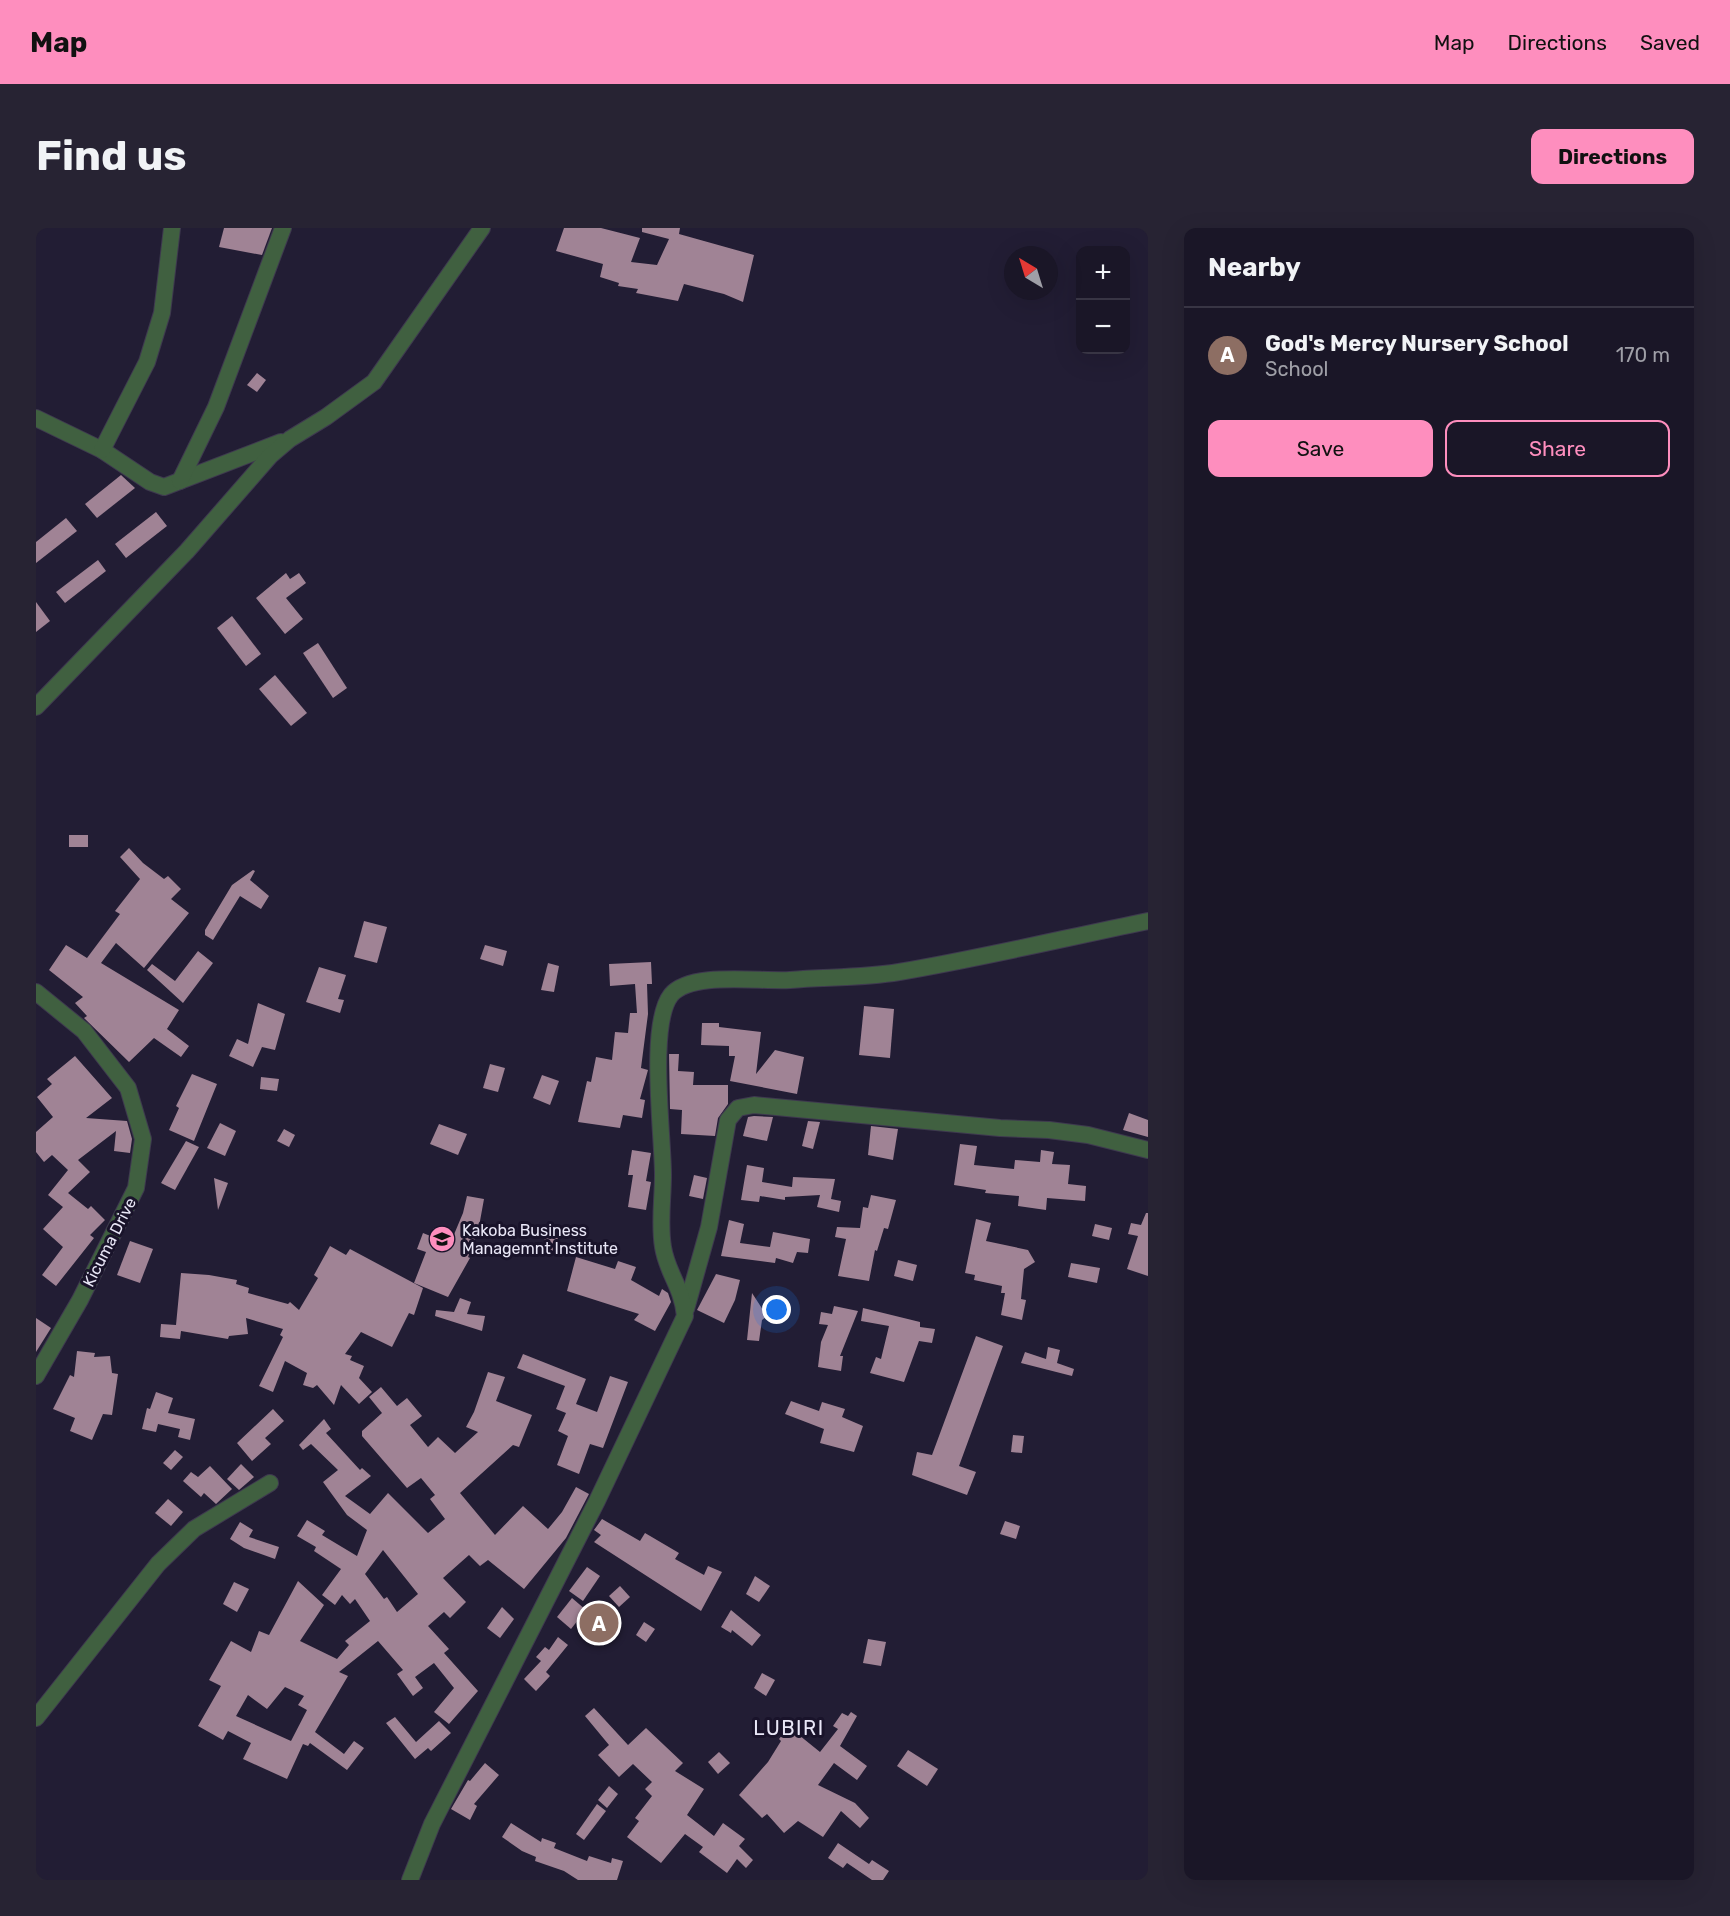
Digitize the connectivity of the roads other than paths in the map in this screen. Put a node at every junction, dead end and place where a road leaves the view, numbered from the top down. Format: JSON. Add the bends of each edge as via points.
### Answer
{"nodes":[{"id":1,"x":172,"y":228,"type":"edge"},
{"id":2,"x":283,"y":228,"type":"edge"},
{"id":3,"x":482,"y":228,"type":"edge"},
{"id":4,"x":36,"y":418,"type":"edge"},
{"id":5,"x":290,"y":439,"type":"junction"},
{"id":6,"x":102,"y":450,"type":"junction"},
{"id":7,"x":180,"y":481,"type":"junction"},
{"id":8,"x":36,"y":707,"type":"edge"},
{"id":9,"x":1148,"y":921,"type":"edge"},
{"id":10,"x":36,"y":992,"type":"edge"},
{"id":11,"x":1148,"y":1150,"type":"edge"},
{"id":12,"x":685,"y":1316,"type":"junction"},
{"id":13,"x":36,"y":1377,"type":"edge"},
{"id":14,"x":270,"y":1483,"type":"dead end"},
{"id":15,"x":36,"y":1718,"type":"edge"},
{"id":16,"x":410,"y":1880,"type":"edge"}],
"edges":[{"from":1,"to":6,"type":"street","via":[[162,313],[147,362]]},
{"from":2,"to":7,"type":"street","via":[[216,407]]},
{"from":3,"to":5,"type":"street","via":[[374,382]]},
{"from":4,"to":6,"type":"street"},
{"from":5,"to":7,"type":"street"},
{"from":5,"to":8,"type":"street"},
{"from":6,"to":7,"type":"street","via":[[150,482],[164,487]]},
{"from":9,"to":12,"type":"street","via":[[897,973],[761,982],[700,979],[671,996],[658,1046],[661,1225],[663,1249],[683,1298]]},
{"from":10,"to":13,"type":"street","name":"Kicuma Drive","via":[[84,1031],[128,1088],[142,1139],[136,1188]]},
{"from":11,"to":12,"type":"street","via":[[1049,1130],[754,1105],[738,1108],[728,1120],[709,1227]]},
{"from":12,"to":16,"type":"street","via":[[597,1501],[432,1824]]},
{"from":14,"to":15,"type":"street","via":[[194,1529],[158,1563]]}]}
